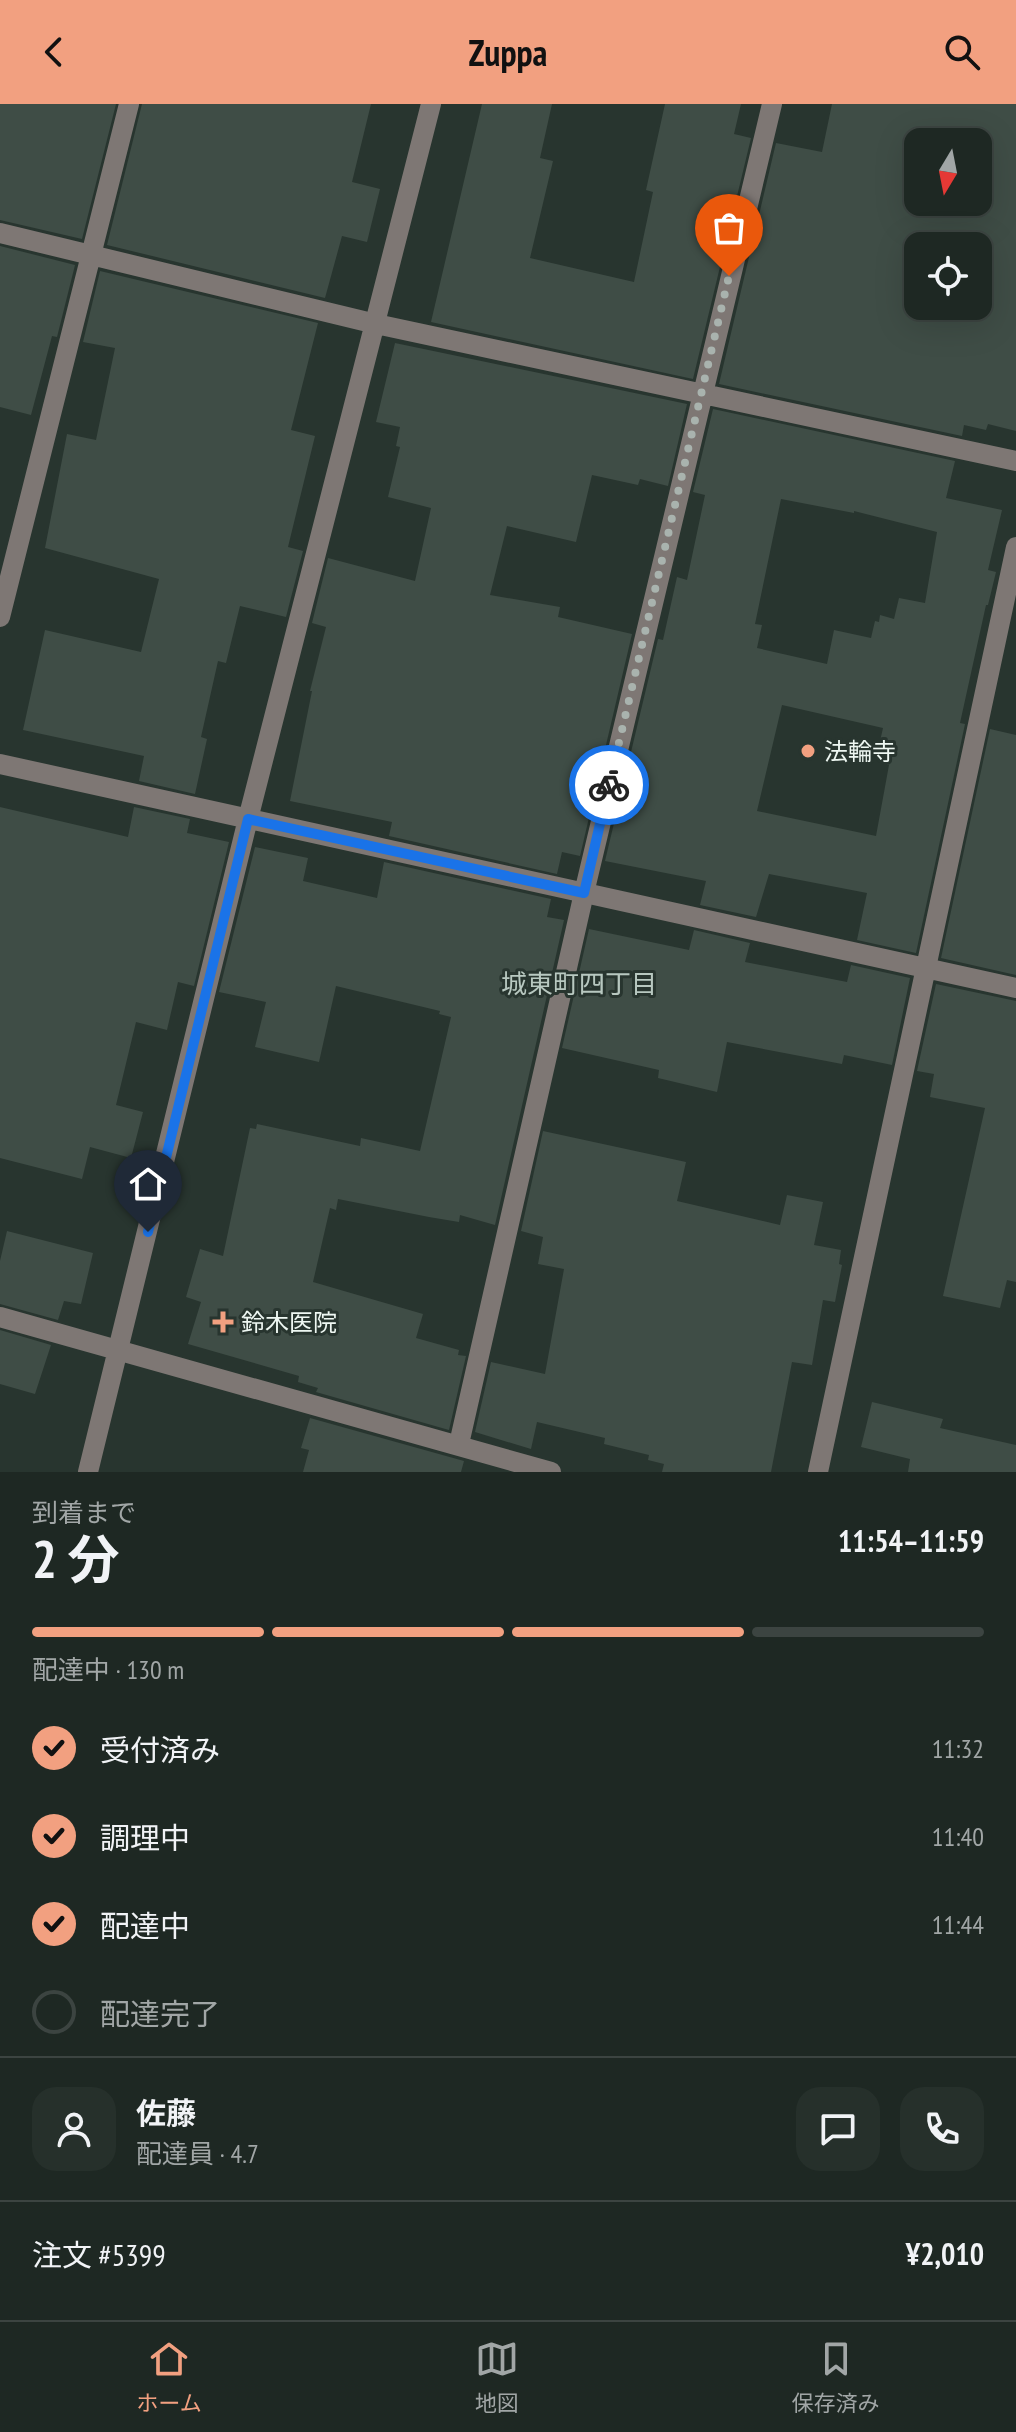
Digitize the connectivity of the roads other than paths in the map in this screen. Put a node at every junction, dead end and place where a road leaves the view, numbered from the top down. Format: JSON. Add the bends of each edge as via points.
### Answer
{"nodes":[{"id":1,"x":129,"y":104,"type":"edge"},
{"id":2,"x":431,"y":104,"type":"edge"},
{"id":3,"x":772,"y":104,"type":"edge"},
{"id":4,"x":0,"y":233,"type":"edge"},
{"id":5,"x":92,"y":253,"type":"junction"},
{"id":6,"x":376,"y":324,"type":"junction"},
{"id":7,"x":701,"y":391,"type":"junction"},
{"id":8,"x":1016,"y":461,"type":"edge"},
{"id":9,"x":1016,"y":547,"type":"edge"},
{"id":10,"x":0,"y":617,"type":"edge"},
{"id":11,"x":0,"y":764,"type":"edge"},
{"id":12,"x":248,"y":819,"type":"junction"},
{"id":13,"x":584,"y":893,"type":"junction"},
{"id":14,"x":928,"y":968,"type":"junction"},
{"id":15,"x":1016,"y":988,"type":"edge"},
{"id":16,"x":0,"y":1317,"type":"edge"},
{"id":17,"x":119,"y":1351,"type":"junction"},
{"id":18,"x":459,"y":1444,"type":"junction"},
{"id":19,"x":88,"y":1472,"type":"edge"},
{"id":20,"x":551,"y":1472,"type":"edge"},
{"id":21,"x":818,"y":1472,"type":"edge"}],
"edges":[{"from":1,"to":5,"type":"street"},
{"from":2,"to":6,"type":"street"},
{"from":3,"to":7,"type":"street"},
{"from":4,"to":5,"type":"street"},
{"from":5,"to":6,"type":"street"},
{"from":5,"to":10,"type":"street"},
{"from":6,"to":7,"type":"street"},
{"from":6,"to":12,"type":"street"},
{"from":7,"to":8,"type":"street"},
{"from":7,"to":13,"type":"street"},
{"from":9,"to":14,"type":"street"},
{"from":11,"to":12,"type":"street"},
{"from":12,"to":13,"type":"street"},
{"from":12,"to":17,"type":"street"},
{"from":13,"to":14,"type":"street"},
{"from":13,"to":18,"type":"street"},
{"from":14,"to":15,"type":"street"},
{"from":14,"to":21,"type":"street"},
{"from":16,"to":17,"type":"street"},
{"from":17,"to":18,"type":"street"},
{"from":17,"to":19,"type":"street"},
{"from":18,"to":20,"type":"street"}]}
